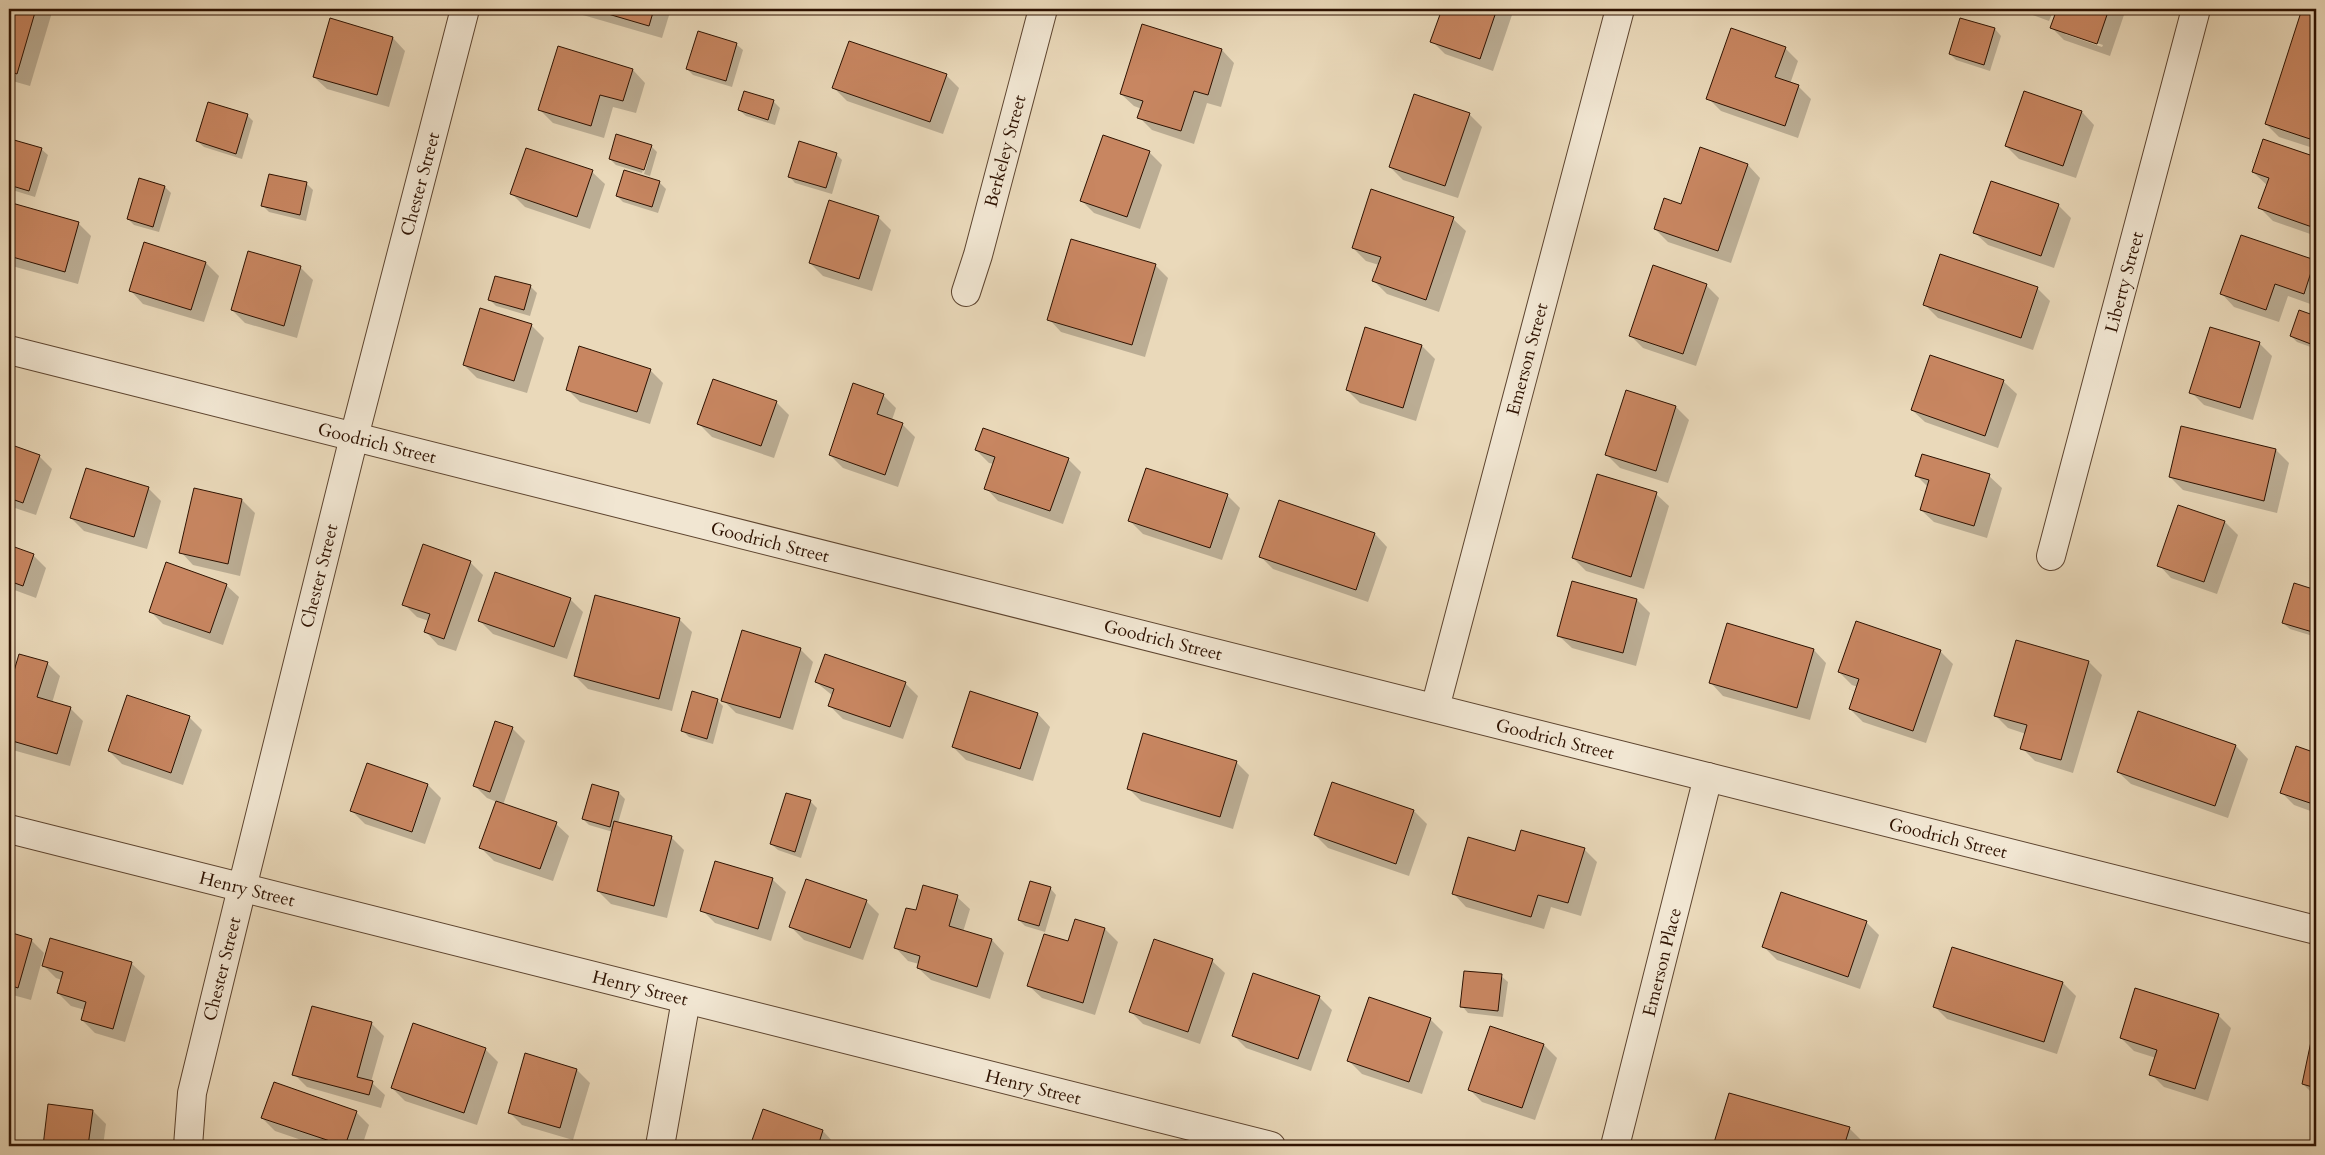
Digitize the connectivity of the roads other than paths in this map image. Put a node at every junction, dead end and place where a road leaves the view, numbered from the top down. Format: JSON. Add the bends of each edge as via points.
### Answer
{"nodes":[{"id":1,"x":466,"y":9,"type":"edge"},
{"id":2,"x":1042,"y":9,"type":"edge"},
{"id":3,"x":1620,"y":9,"type":"edge"},
{"id":4,"x":2196,"y":9,"type":"edge"},
{"id":5,"x":966,"y":292,"type":"dead end"},
{"id":6,"x":9,"y":350,"type":"edge"},
{"id":7,"x":354,"y":437,"type":"junction"},
{"id":8,"x":2051,"y":556,"type":"dead end"},
{"id":9,"x":1435,"y":708,"type":"junction"},
{"id":10,"x":1708,"y":777,"type":"junction"},
{"id":11,"x":9,"y":829,"type":"edge"},
{"id":12,"x":242,"y":888,"type":"junction"},
{"id":13,"x":2316,"y":930,"type":"edge"},
{"id":14,"x":686,"y":1000,"type":"junction"},
{"id":15,"x":188,"y":1146,"type":"edge"},
{"id":16,"x":660,"y":1146,"type":"edge"},
{"id":17,"x":1271,"y":1146,"type":"edge"},
{"id":18,"x":1615,"y":1146,"type":"edge"}],
"edges":[{"from":1,"to":7,"type":"street","name":"Chester Street"},
{"from":2,"to":5,"type":"street","name":"Berkeley Street"},
{"from":3,"to":9,"type":"street","name":"Emerson Street"},
{"from":4,"to":8,"type":"street","name":"Liberty Street"},
{"from":6,"to":7,"type":"street","name":"Goodrich Street"},
{"from":7,"to":9,"type":"street","name":"Goodrich Street"},
{"from":7,"to":12,"type":"street","name":"Chester Street"},
{"from":9,"to":10,"type":"street","name":"Goodrich Street"},
{"from":10,"to":13,"type":"street","name":"Goodrich Street"},
{"from":10,"to":18,"type":"street","name":"Emerson Place"},
{"from":11,"to":12,"type":"street","name":"Henry Street"},
{"from":12,"to":14,"type":"street","name":"Henry Street"},
{"from":12,"to":15,"type":"street","name":"Chester Street","via":[[192,1093]]},
{"from":14,"to":16,"type":"street"},
{"from":14,"to":17,"type":"street","name":"Henry Street"}]}
